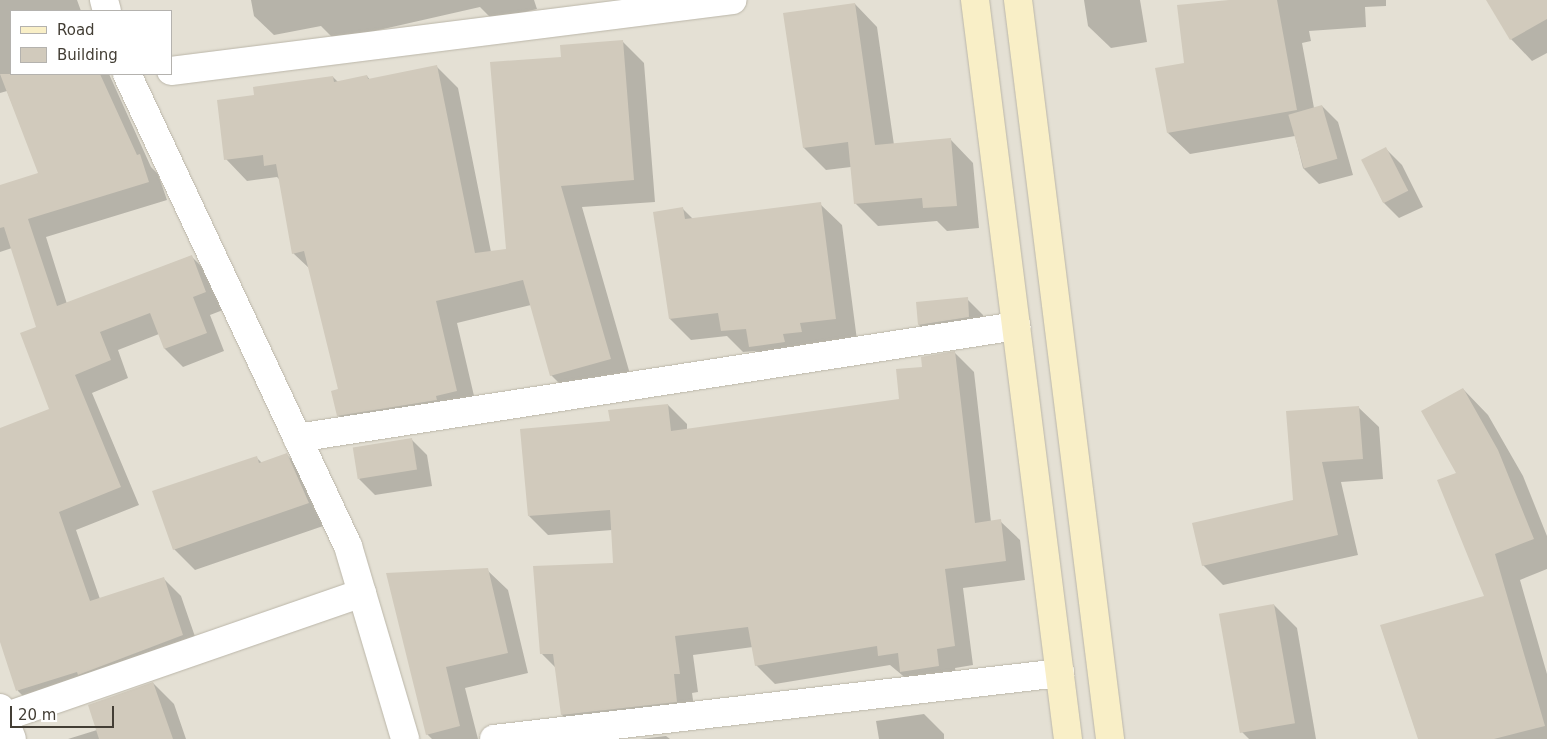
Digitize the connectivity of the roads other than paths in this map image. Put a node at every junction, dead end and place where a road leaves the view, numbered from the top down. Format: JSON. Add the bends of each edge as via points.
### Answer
{"nodes":[{"id":1,"x":733,"y":0,"type":"edge"},
{"id":2,"x":975,"y":0,"type":"edge"},
{"id":3,"x":1018,"y":0,"type":"edge"},
{"id":4,"x":172,"y":71,"type":"edge"},
{"id":5,"x":135,"y":75,"type":"edge"},
{"id":6,"x":1016,"y":326,"type":"junction"},
{"id":7,"x":298,"y":438,"type":"junction"},
{"id":8,"x":362,"y":593,"type":"junction"},
{"id":9,"x":1060,"y":673,"type":"junction"},
{"id":10,"x":5,"y":724,"type":"edge"},
{"id":11,"x":405,"y":739,"type":"edge"},
{"id":12,"x":494,"y":739,"type":"edge"},
{"id":13,"x":1068,"y":739,"type":"edge"},
{"id":14,"x":1110,"y":739,"type":"edge"}],
"edges":[{"from":1,"to":4,"type":"street"},
{"from":2,"to":6,"type":"main road"},
{"from":3,"to":14,"type":"main road"},
{"from":5,"to":7,"type":"street"},
{"from":6,"to":7,"type":"street"},
{"from":6,"to":9,"type":"main road"},
{"from":7,"to":8,"type":"street","via":[[348,546]]},
{"from":8,"to":10,"type":"street"},
{"from":8,"to":11,"type":"street"},
{"from":9,"to":12,"type":"street"},
{"from":9,"to":13,"type":"main road"}]}
